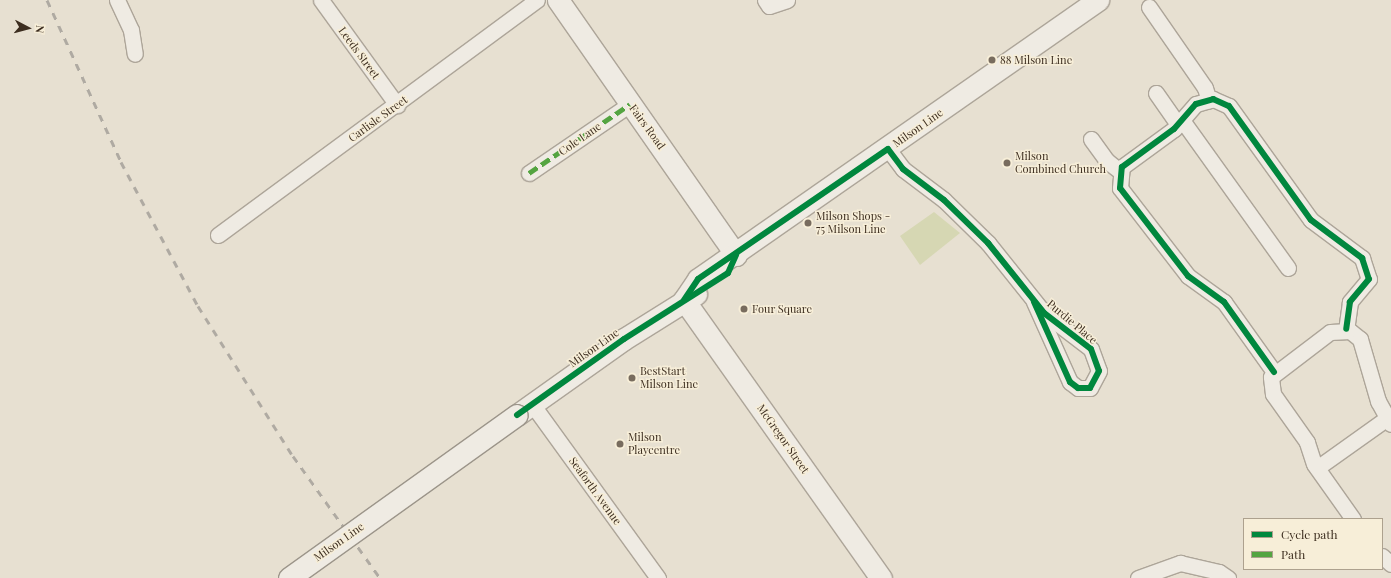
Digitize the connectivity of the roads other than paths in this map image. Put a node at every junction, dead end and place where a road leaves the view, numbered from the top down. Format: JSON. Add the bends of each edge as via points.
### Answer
{"nodes":[{"id":1,"x":117,"y":0,"type":"edge"},
{"id":2,"x":321,"y":0,"type":"edge"},
{"id":3,"x":537,"y":0,"type":"edge"},
{"id":4,"x":558,"y":0,"type":"edge"},
{"id":5,"x":765,"y":0,"type":"edge"},
{"id":6,"x":787,"y":0,"type":"edge"},
{"id":7,"x":1098,"y":0,"type":"edge"},
{"id":8,"x":1149,"y":7,"type":"dead end"},
{"id":9,"x":135,"y":54,"type":"dead end"},
{"id":10,"x":1156,"y":93,"type":"dead end"},
{"id":11,"x":1209,"y":100,"type":"junction"},
{"id":12,"x":630,"y":104,"type":"junction"},
{"id":13,"x":397,"y":105,"type":"junction"},
{"id":14,"x":1180,"y":122,"type":"junction"},
{"id":15,"x":1091,"y":139,"type":"dead end"},
{"id":16,"x":888,"y":149,"type":"junction"},
{"id":17,"x":1120,"y":171,"type":"junction"},
{"id":18,"x":529,"y":174,"type":"dead end"},
{"id":19,"x":715,"y":222,"type":"junction"},
{"id":20,"x":218,"y":235,"type":"dead end"},
{"id":21,"x":736,"y":255,"type":"junction"},
{"id":22,"x":1288,"y":268,"type":"dead end"},
{"id":23,"x":698,"y":279,"type":"junction"},
{"id":24,"x":684,"y":300,"type":"junction"},
{"id":25,"x":1034,"y":302,"type":"junction"},
{"id":26,"x":1346,"y":330,"type":"junction"},
{"id":27,"x":1274,"y":372,"type":"junction"},
{"id":28,"x":524,"y":410,"type":"junction"},
{"id":29,"x":1389,"y":421,"type":"edge"},
{"id":30,"x":1317,"y":468,"type":"junction"},
{"id":31,"x":1352,"y":518,"type":"edge"},
{"id":32,"x":1383,"y":557,"type":"edge"},
{"id":33,"x":1391,"y":564,"type":"edge"},
{"id":34,"x":289,"y":578,"type":"edge"},
{"id":35,"x":658,"y":578,"type":"edge"},
{"id":36,"x":881,"y":578,"type":"edge"},
{"id":37,"x":1138,"y":578,"type":"edge"},
{"id":38,"x":1228,"y":578,"type":"edge"}],
"edges":[{"from":1,"to":9,"type":"street","via":[[131,30]]},
{"from":2,"to":13,"type":"street","name":"Leeds Street"},
{"from":3,"to":13,"type":"street","name":"Carlisle Street"},
{"from":4,"to":12,"type":"main road","name":"Fairs Road"},
{"from":5,"to":6,"type":"street","via":[[770,6]]},
{"from":7,"to":16,"type":"main road","name":"Milson Line"},
{"from":8,"to":11,"type":"street","via":[[1205,88]]},
{"from":10,"to":14,"type":"street"},
{"from":11,"to":14,"type":"street","via":[[1196,104]]},
{"from":11,"to":26,"type":"street","via":[[1229,106],[1311,220],[1362,258],[1369,279],[1350,302]]},
{"from":12,"to":18,"type":"street","name":"Cole Lane"},
{"from":12,"to":19,"type":"main road","name":"Fairs Road"},
{"from":13,"to":20,"type":"street","name":"Carlisle Street"},
{"from":14,"to":17,"type":"street"},
{"from":14,"to":22,"type":"street"},
{"from":15,"to":17,"type":"street","via":[[1107,161]]},
{"from":16,"to":21,"type":"main road","name":"Milson Line"},
{"from":16,"to":25,"type":"street","name":"Purdie Place","via":[[903,169],[944,200],[988,243]]},
{"from":17,"to":27,"type":"street","via":[[1120,188],[1150,230],[1188,276],[1224,302]]},
{"from":19,"to":21,"type":"main road","name":"Fairs Road"},
{"from":19,"to":23,"type":"main road","via":[[715,245]]},
{"from":21,"to":23,"type":"main road","name":"Milson Line"},
{"from":21,"to":24,"type":"main road","name":"Milson Line","via":[[728,273]]},
{"from":23,"to":24,"type":"main road","name":"Milson Line"},
{"from":24,"to":28,"type":"main road","name":"Milson Line"},
{"from":24,"to":36,"type":"main road","name":"McGregor Street"},
{"from":25,"to":25,"type":"street","name":"Purdie Place","via":[[1095,354],[1099,372],[1090,388],[1078,388],[1070,382]]},
{"from":26,"to":27,"type":"street","via":[[1324,336]]},
{"from":26,"to":29,"type":"street","via":[[1360,339],[1378,401]]},
{"from":27,"to":30,"type":"street","via":[[1270,389],[1307,442]]},
{"from":28,"to":34,"type":"main road","name":"Milson Line","bridge":true},
{"from":28,"to":35,"type":"street","name":"Seaforth Avenue"},
{"from":29,"to":30,"type":"street"},
{"from":30,"to":31,"type":"street"},
{"from":32,"to":33,"type":"street"},
{"from":37,"to":38,"type":"street","via":[[1180,563],[1219,572]]}]}
